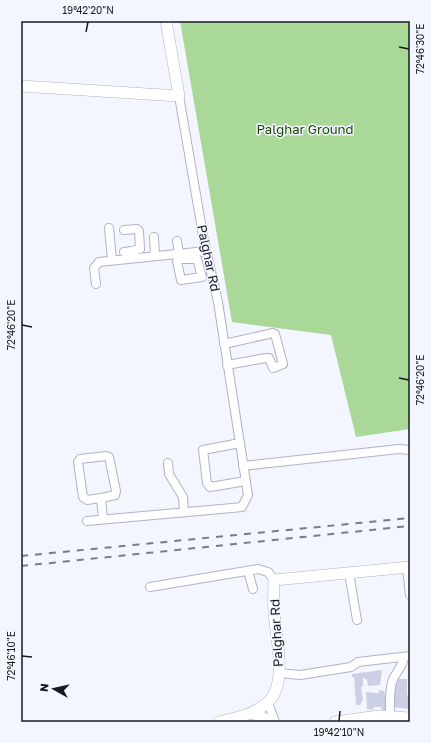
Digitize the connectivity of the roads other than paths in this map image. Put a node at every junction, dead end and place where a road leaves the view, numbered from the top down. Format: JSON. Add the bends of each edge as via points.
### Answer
{"nodes":[{"id":1,"x":166,"y":21,"type":"edge"},
{"id":2,"x":21,"y":86,"type":"edge"},
{"id":3,"x":180,"y":96,"type":"junction"},
{"id":4,"x":109,"y":228,"type":"dead end"},
{"id":5,"x":124,"y":230,"type":"dead end"},
{"id":6,"x":154,"y":237,"type":"dead end"},
{"id":7,"x":177,"y":241,"type":"dead end"},
{"id":8,"x":206,"y":251,"type":"junction"},
{"id":9,"x":130,"y":253,"type":"junction"},
{"id":10,"x":155,"y":256,"type":"junction"},
{"id":11,"x":180,"y":256,"type":"junction"},
{"id":12,"x":112,"y":260,"type":"junction"},
{"id":13,"x":96,"y":284,"type":"dead end"},
{"id":14,"x":224,"y":344,"type":"junction"},
{"id":15,"x":227,"y":365,"type":"junction"},
{"id":16,"x":240,"y":443,"type":"junction"},
{"id":17,"x":410,"y":450,"type":"edge"},
{"id":18,"x":168,"y":463,"type":"dead end"},
{"id":19,"x":243,"y":466,"type":"junction"},
{"id":20,"x":246,"y":481,"type":"junction"},
{"id":21,"x":101,"y":498,"type":"junction"},
{"id":22,"x":184,"y":512,"type":"junction"},
{"id":23,"x":103,"y":519,"type":"junction"},
{"id":24,"x":86,"y":521,"type":"dead end"},
{"id":25,"x":408,"y":568,"type":"edge"},
{"id":26,"x":248,"y":571,"type":"junction"},
{"id":27,"x":349,"y":573,"type":"junction"},
{"id":28,"x":274,"y":580,"type":"junction"},
{"id":29,"x":150,"y":587,"type":"dead end"},
{"id":30,"x":253,"y":589,"type":"dead end"},
{"id":31,"x":410,"y":595,"type":"edge"},
{"id":32,"x":357,"y":620,"type":"dead end"},
{"id":33,"x":407,"y":656,"type":"edge"},
{"id":34,"x":279,"y":673,"type":"junction"},
{"id":35,"x":268,"y":703,"type":"junction"},
{"id":36,"x":253,"y":713,"type":"junction"},
{"id":37,"x":390,"y":717,"type":"junction"},
{"id":38,"x":410,"y":718,"type":"edge"},
{"id":39,"x":219,"y":722,"type":"edge"},
{"id":40,"x":270,"y":722,"type":"edge"},
{"id":41,"x":335,"y":722,"type":"edge"}],
"edges":[{"from":1,"to":3,"type":"street","name":"Palghar Rd"},
{"from":2,"to":3,"type":"street"},
{"from":3,"to":8,"type":"street","name":"Palghar Rd"},
{"from":4,"to":12,"type":"street"},
{"from":5,"to":9,"type":"street","via":[[139,231],[140,249]]},
{"from":6,"to":10,"type":"street"},
{"from":7,"to":11,"type":"street"},
{"from":8,"to":11,"type":"street"},
{"from":8,"to":14,"type":"street","name":"Palghar Rd","via":[[218,302]]},
{"from":9,"to":10,"type":"street"},
{"from":9,"to":12,"type":"street"},
{"from":10,"to":11,"type":"street"},
{"from":12,"to":13,"type":"street","via":[[96,264]]},
{"from":14,"to":15,"type":"street","name":"Palghar Rd"},
{"from":14,"to":15,"type":"street","via":[[273,333],[283,364],[273,368],[269,358],[266,358]]},
{"from":15,"to":16,"type":"street","name":"Palghar Rd"},
{"from":16,"to":19,"type":"street","name":"Palghar Rd"},
{"from":16,"to":20,"type":"street","via":[[203,450],[207,483],[210,487]]},
{"from":17,"to":19,"type":"street","via":[[398,449]]},
{"from":18,"to":22,"type":"street","via":[[169,474],[183,497]]},
{"from":19,"to":20,"type":"street","name":"Palghar Rd"},
{"from":20,"to":22,"type":"street","name":"Palghar Rd","via":[[248,495],[242,507]]},
{"from":21,"to":21,"type":"street","via":[[87,500],[83,497],[78,462],[80,459],[109,457],[116,492],[115,495]]},
{"from":21,"to":23,"type":"street"},
{"from":22,"to":23,"type":"street"},
{"from":23,"to":24,"type":"street"},
{"from":25,"to":27,"type":"street"},
{"from":25,"to":31,"type":"street"},
{"from":26,"to":28,"type":"street","via":[[262,569]]},
{"from":26,"to":29,"type":"street"},
{"from":26,"to":30,"type":"street"},
{"from":27,"to":28,"type":"street"},
{"from":27,"to":32,"type":"street"},
{"from":28,"to":34,"type":"street","name":"Palghar Rd"},
{"from":33,"to":34,"type":"street","via":[[358,662],[351,668],[300,675]]},
{"from":33,"to":37,"type":"street","via":[[391,686]]},
{"from":34,"to":35,"type":"street","name":"Palghar Rd","via":[[273,696]]},
{"from":35,"to":36,"type":"street"},
{"from":35,"to":40,"type":"street"},
{"from":36,"to":39,"type":"street"},
{"from":36,"to":40,"type":"street"},
{"from":37,"to":38,"type":"street"},
{"from":37,"to":41,"type":"street"}]}
